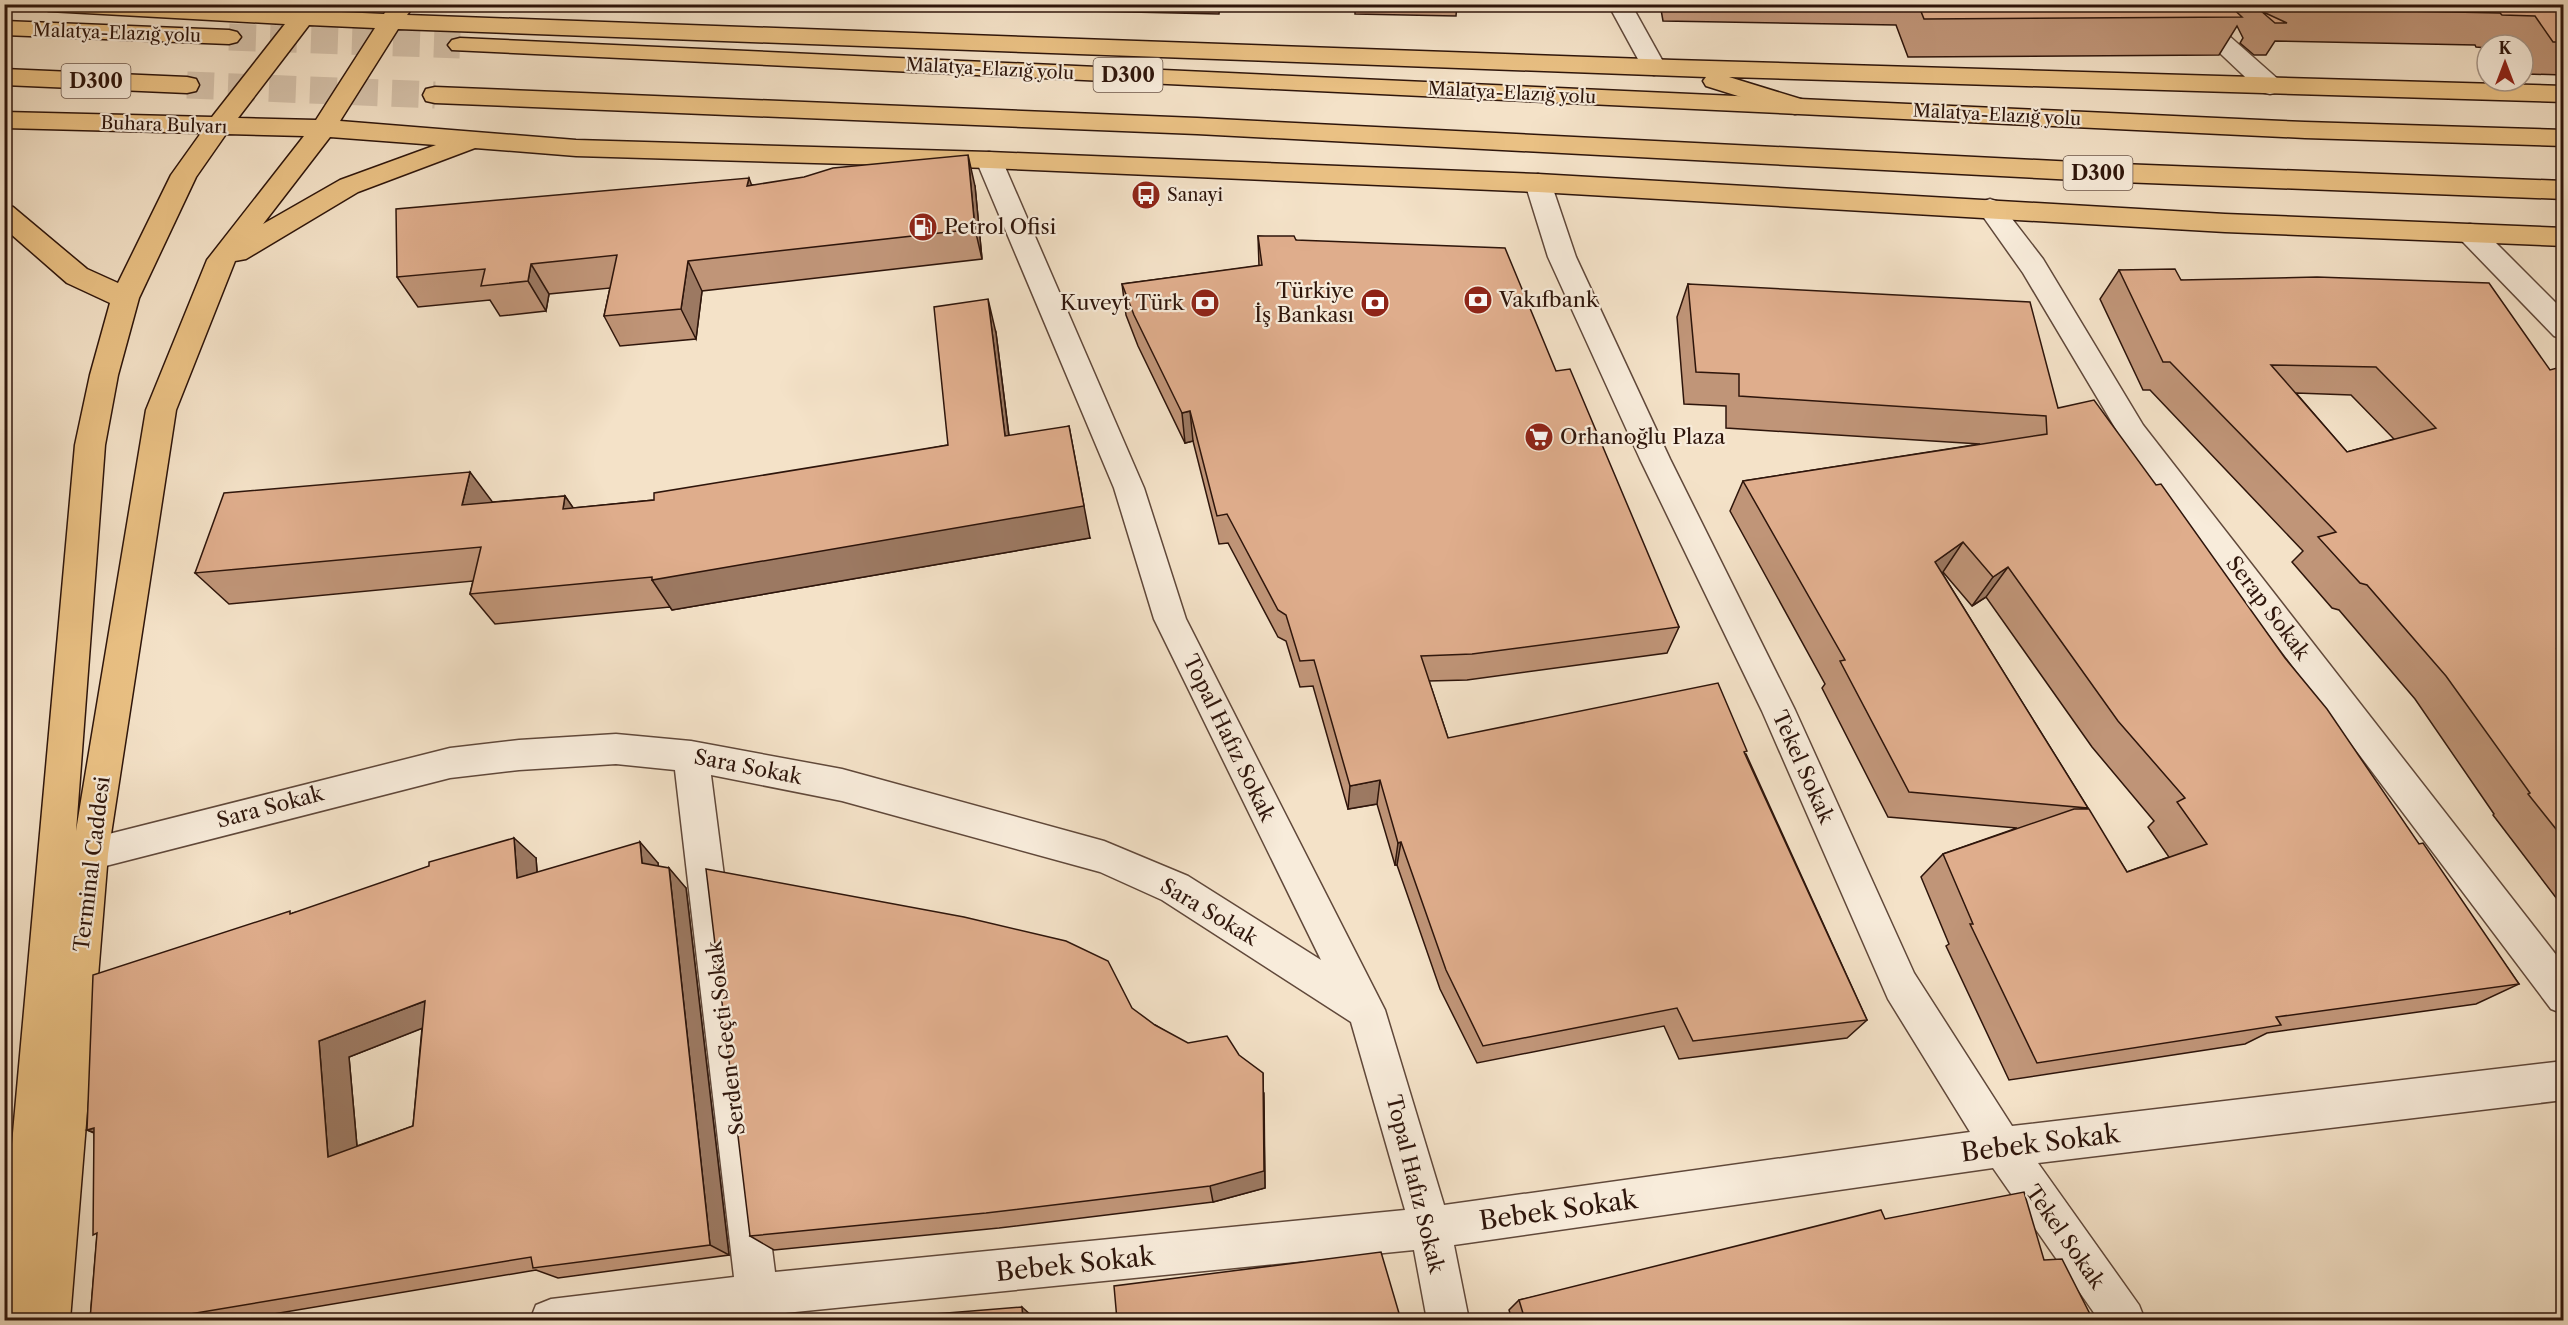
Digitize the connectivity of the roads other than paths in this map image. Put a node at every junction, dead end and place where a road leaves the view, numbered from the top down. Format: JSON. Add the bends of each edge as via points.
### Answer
{"nodes":[{"id":1,"x":49,"y":4,"type":"edge"},
{"id":2,"x":1619,"y":4,"type":"edge"},
{"id":3,"x":2179,"y":4,"type":"edge"},
{"id":4,"x":54,"y":5,"type":"edge"},
{"id":5,"x":625,"y":8,"type":"dead end"},
{"id":6,"x":308,"y":10,"type":"edge"},
{"id":7,"x":397,"y":13,"type":"edge"},
{"id":8,"x":4,"y":28,"type":"edge"},
{"id":9,"x":695,"y":31,"type":"junction"},
{"id":10,"x":229,"y":37,"type":"tunnel mouth"},
{"id":11,"x":460,"y":45,"type":"tunnel mouth"},
{"id":12,"x":1664,"y":68,"type":"junction"},
{"id":13,"x":4,"y":77,"type":"edge"},
{"id":14,"x":187,"y":85,"type":"tunnel mouth"},
{"id":15,"x":2270,"y":86,"type":"junction"},
{"id":16,"x":2564,"y":94,"type":"edge"},
{"id":17,"x":435,"y":95,"type":"tunnel mouth"},
{"id":18,"x":1795,"y":106,"type":"junction"},
{"id":19,"x":4,"y":120,"type":"edge"},
{"id":20,"x":218,"y":127,"type":"junction"},
{"id":21,"x":323,"y":128,"type":"junction"},
{"id":22,"x":2564,"y":138,"type":"edge"},
{"id":23,"x":476,"y":140,"type":"junction"},
{"id":24,"x":989,"y":160,"type":"junction"},
{"id":25,"x":1538,"y":183,"type":"junction"},
{"id":26,"x":2564,"y":190,"type":"edge"},
{"id":27,"x":1990,"y":208,"type":"junction"},
{"id":28,"x":4,"y":213,"type":"edge"},
{"id":29,"x":2470,"y":233,"type":"junction"},
{"id":30,"x":2564,"y":237,"type":"edge"},
{"id":31,"x":221,"y":260,"type":"junction"},
{"id":32,"x":125,"y":298,"type":"junction"},
{"id":33,"x":2564,"y":329,"type":"edge"},
{"id":34,"x":691,"y":756,"type":"junction"},
{"id":35,"x":90,"y":854,"type":"junction"},
{"id":36,"x":2564,"y":996,"type":"edge"},
{"id":37,"x":1366,"y":1011,"type":"junction"},
{"id":38,"x":2564,"y":1080,"type":"edge"},
{"id":39,"x":2002,"y":1147,"type":"junction"},
{"id":40,"x":1430,"y":1228,"type":"junction"},
{"id":41,"x":755,"y":1308,"type":"edge"},
{"id":42,"x":18,"y":1320,"type":"edge"},
{"id":43,"x":49,"y":1320,"type":"edge"},
{"id":44,"x":551,"y":1320,"type":"edge"},
{"id":45,"x":1448,"y":1320,"type":"edge"},
{"id":46,"x":2124,"y":1320,"type":"edge"}],
"edges":[{"from":1,"to":4,"type":"main road"},
{"from":2,"to":12,"type":"street"},
{"from":3,"to":15,"type":"street"},
{"from":4,"to":6,"type":"main road"},
{"from":5,"to":9,"type":"main road"},
{"from":6,"to":7,"type":"main road"},
{"from":6,"to":20,"type":"main road"},
{"from":7,"to":9,"type":"main road"},
{"from":7,"to":21,"type":"main road","name":"Terminal Caddesi"},
{"from":8,"to":10,"type":"main road","name":"Malatya-Elazığ yolu","number":"D300"},
{"from":9,"to":12,"type":"main road"},
{"from":11,"to":18,"type":"main road","name":"Malatya-Elazığ yolu","number":"D300"},
{"from":12,"to":15,"type":"main road"},
{"from":12,"to":18,"type":"main road"},
{"from":13,"to":14,"type":"main road","number":"D300"},
{"from":15,"to":16,"type":"main road"},
{"from":17,"to":26,"type":"main road","number":"D300"},
{"from":18,"to":22,"type":"main road","name":"Malatya-Elazığ yolu","number":"D300"},
{"from":19,"to":20,"type":"main road","name":"Buhara Bulvarı"},
{"from":20,"to":21,"type":"main road","name":"Buhara Bulvarı"},
{"from":20,"to":32,"type":"main road","via":[[184,175]]},
{"from":21,"to":23,"type":"main road","name":"Buhara Bulvarı"},
{"from":21,"to":31,"type":"main road","name":"Terminal Caddesi"},
{"from":23,"to":24,"type":"main road","name":"Buhara Bulvarı","via":[[576,147]]},
{"from":23,"to":31,"type":"main road","via":[[349,186]]},
{"from":24,"to":25,"type":"main road","name":"Buhara Bulvarı"},
{"from":24,"to":37,"type":"street","name":"Topal Hafız Sokak","via":[[1129,488],[1170,619]]},
{"from":25,"to":27,"type":"main road","name":"Buhara Bulvarı"},
{"from":25,"to":39,"type":"street","name":"Tekel Sokak","via":[[1572,278],[1778,710],[1901,986]]},
{"from":27,"to":29,"type":"main road","name":"Buhara Bulvarı"},
{"from":27,"to":36,"type":"street","name":"Serap Sokak","via":[[2033,266],[2133,433]]},
{"from":28,"to":32,"type":"main road","via":[[77,276]]},
{"from":29,"to":30,"type":"main road","name":"Buhara Bulvarı"},
{"from":29,"to":33,"type":"street"},
{"from":31,"to":35,"type":"main road","name":"Terminal Caddesi","via":[[161,410]]},
{"from":32,"to":42,"type":"main road","via":[[90,446]]},
{"from":34,"to":35,"type":"street","name":"Sara Sokak","via":[[616,749],[450,763]]},
{"from":34,"to":37,"type":"street","name":"Sara Sokak","via":[[842,785],[1104,857],[1175,888]]},
{"from":34,"to":41,"type":"street","name":"Serden Geçti Sokak"},
{"from":35,"to":43,"type":"main road","name":"Terminal Caddesi"},
{"from":37,"to":40,"type":"street","name":"Topal Hafız Sokak"},
{"from":38,"to":39,"type":"street","name":"Bebek Sokak"},
{"from":39,"to":40,"type":"street","name":"Bebek Sokak"},
{"from":39,"to":46,"type":"street","name":"Tekel Sokak"},
{"from":40,"to":41,"type":"street","name":"Bebek Sokak"},
{"from":40,"to":45,"type":"street","name":"Topal Hafız Sokak"},
{"from":41,"to":44,"type":"street","name":"Bebek Sokak"}]}
